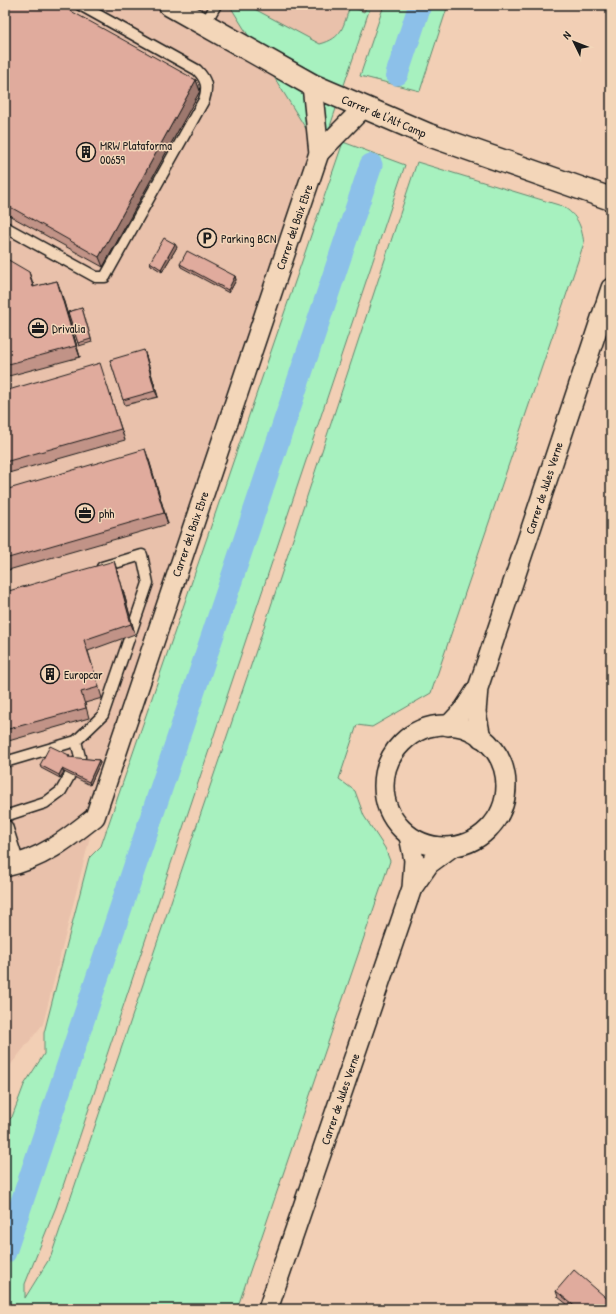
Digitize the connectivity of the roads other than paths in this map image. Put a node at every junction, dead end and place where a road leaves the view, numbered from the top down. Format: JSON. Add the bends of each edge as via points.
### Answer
{"nodes":[{"id":1,"x":80,"y":5,"type":"edge"},
{"id":2,"x":170,"y":5,"type":"edge"},
{"id":3,"x":216,"y":5,"type":"edge"},
{"id":4,"x":205,"y":24,"type":"junction"},
{"id":5,"x":312,"y":86,"type":"junction"},
{"id":6,"x":364,"y":107,"type":"junction"},
{"id":7,"x":320,"y":152,"type":"junction"},
{"id":8,"x":611,"y":199,"type":"edge"},
{"id":9,"x":5,"y":227,"type":"edge"},
{"id":10,"x":611,"y":288,"type":"edge"},
{"id":11,"x":89,"y":570,"type":"edge"},
{"id":12,"x":478,"y":688,"type":"junction"},
{"id":13,"x":448,"y":726,"type":"junction"},
{"id":14,"x":481,"y":738,"type":"junction"},
{"id":15,"x":76,"y":742,"type":"junction"},
{"id":16,"x":5,"y":762,"type":"edge"},
{"id":17,"x":5,"y":816,"type":"edge"},
{"id":18,"x":5,"y":825,"type":"edge"},
{"id":19,"x":409,"y":836,"type":"junction"},
{"id":20,"x":448,"y":847,"type":"junction"},
{"id":21,"x":9,"y":865,"type":"edge"},
{"id":22,"x":412,"y":888,"type":"junction"},
{"id":23,"x":268,"y":1309,"type":"edge"}],
"edges":[{"from":1,"to":9,"type":"lane","via":[[197,70],[205,78],[208,88],[204,100],[105,277],[96,277]]},
{"from":2,"to":4,"type":"street","name":"Carrer de l'Alt Camp"},
{"from":3,"to":4,"type":"lane"},
{"from":4,"to":5,"type":"street","name":"Carrer de l'Alt Camp"},
{"from":5,"to":6,"type":"street","name":"Carrer de l'Alt Camp"},
{"from":5,"to":7,"type":"street","name":"Carrer del Baix Ebre"},
{"from":6,"to":7,"type":"street","name":"Carrer del Baix Ebre"},
{"from":6,"to":8,"type":"street","name":"Carrer de l'Alt Camp","via":[[429,135]]},
{"from":7,"to":21,"type":"street","name":"Carrer del Baix Ebre","via":[[95,817],[62,844]]},
{"from":10,"to":12,"type":"street","name":"Carrer de Jules Verne"},
{"from":11,"to":15,"type":"lane","via":[[142,555],[148,583],[103,715]]},
{"from":12,"to":13,"type":"street","name":"Carrer de Jules Verne","via":[[464,709]]},
{"from":12,"to":14,"type":"street","name":"Carrer de Jules Verne","via":[[476,712]]},
{"from":13,"to":14,"type":"street","name":"Carrer de Jules Verne","via":[[466,729]]},
{"from":13,"to":19,"type":"street","name":"Carrer de Jules Verne","via":[[432,727],[411,736],[394,753],[387,767],[384,788],[388,808],[394,821]]},
{"from":14,"to":20,"type":"street","name":"Carrer de Jules Verne","via":[[493,750],[502,765],[505,781],[504,798],[498,815],[486,830],[470,841]]},
{"from":15,"to":16,"type":"lane"},
{"from":15,"to":17,"type":"lane","via":[[80,757],[61,791],[45,803]]},
{"from":18,"to":21,"type":"lane"},
{"from":19,"to":20,"type":"street","name":"Carrer de Jules Verne","via":[[422,843]]},
{"from":19,"to":22,"type":"street","name":"Carrer de Jules Verne","via":[[414,860]]},
{"from":20,"to":22,"type":"street","name":"Carrer de Jules Verne","via":[[428,864]]},
{"from":22,"to":23,"type":"street","name":"Carrer de Jules Verne"}]}
